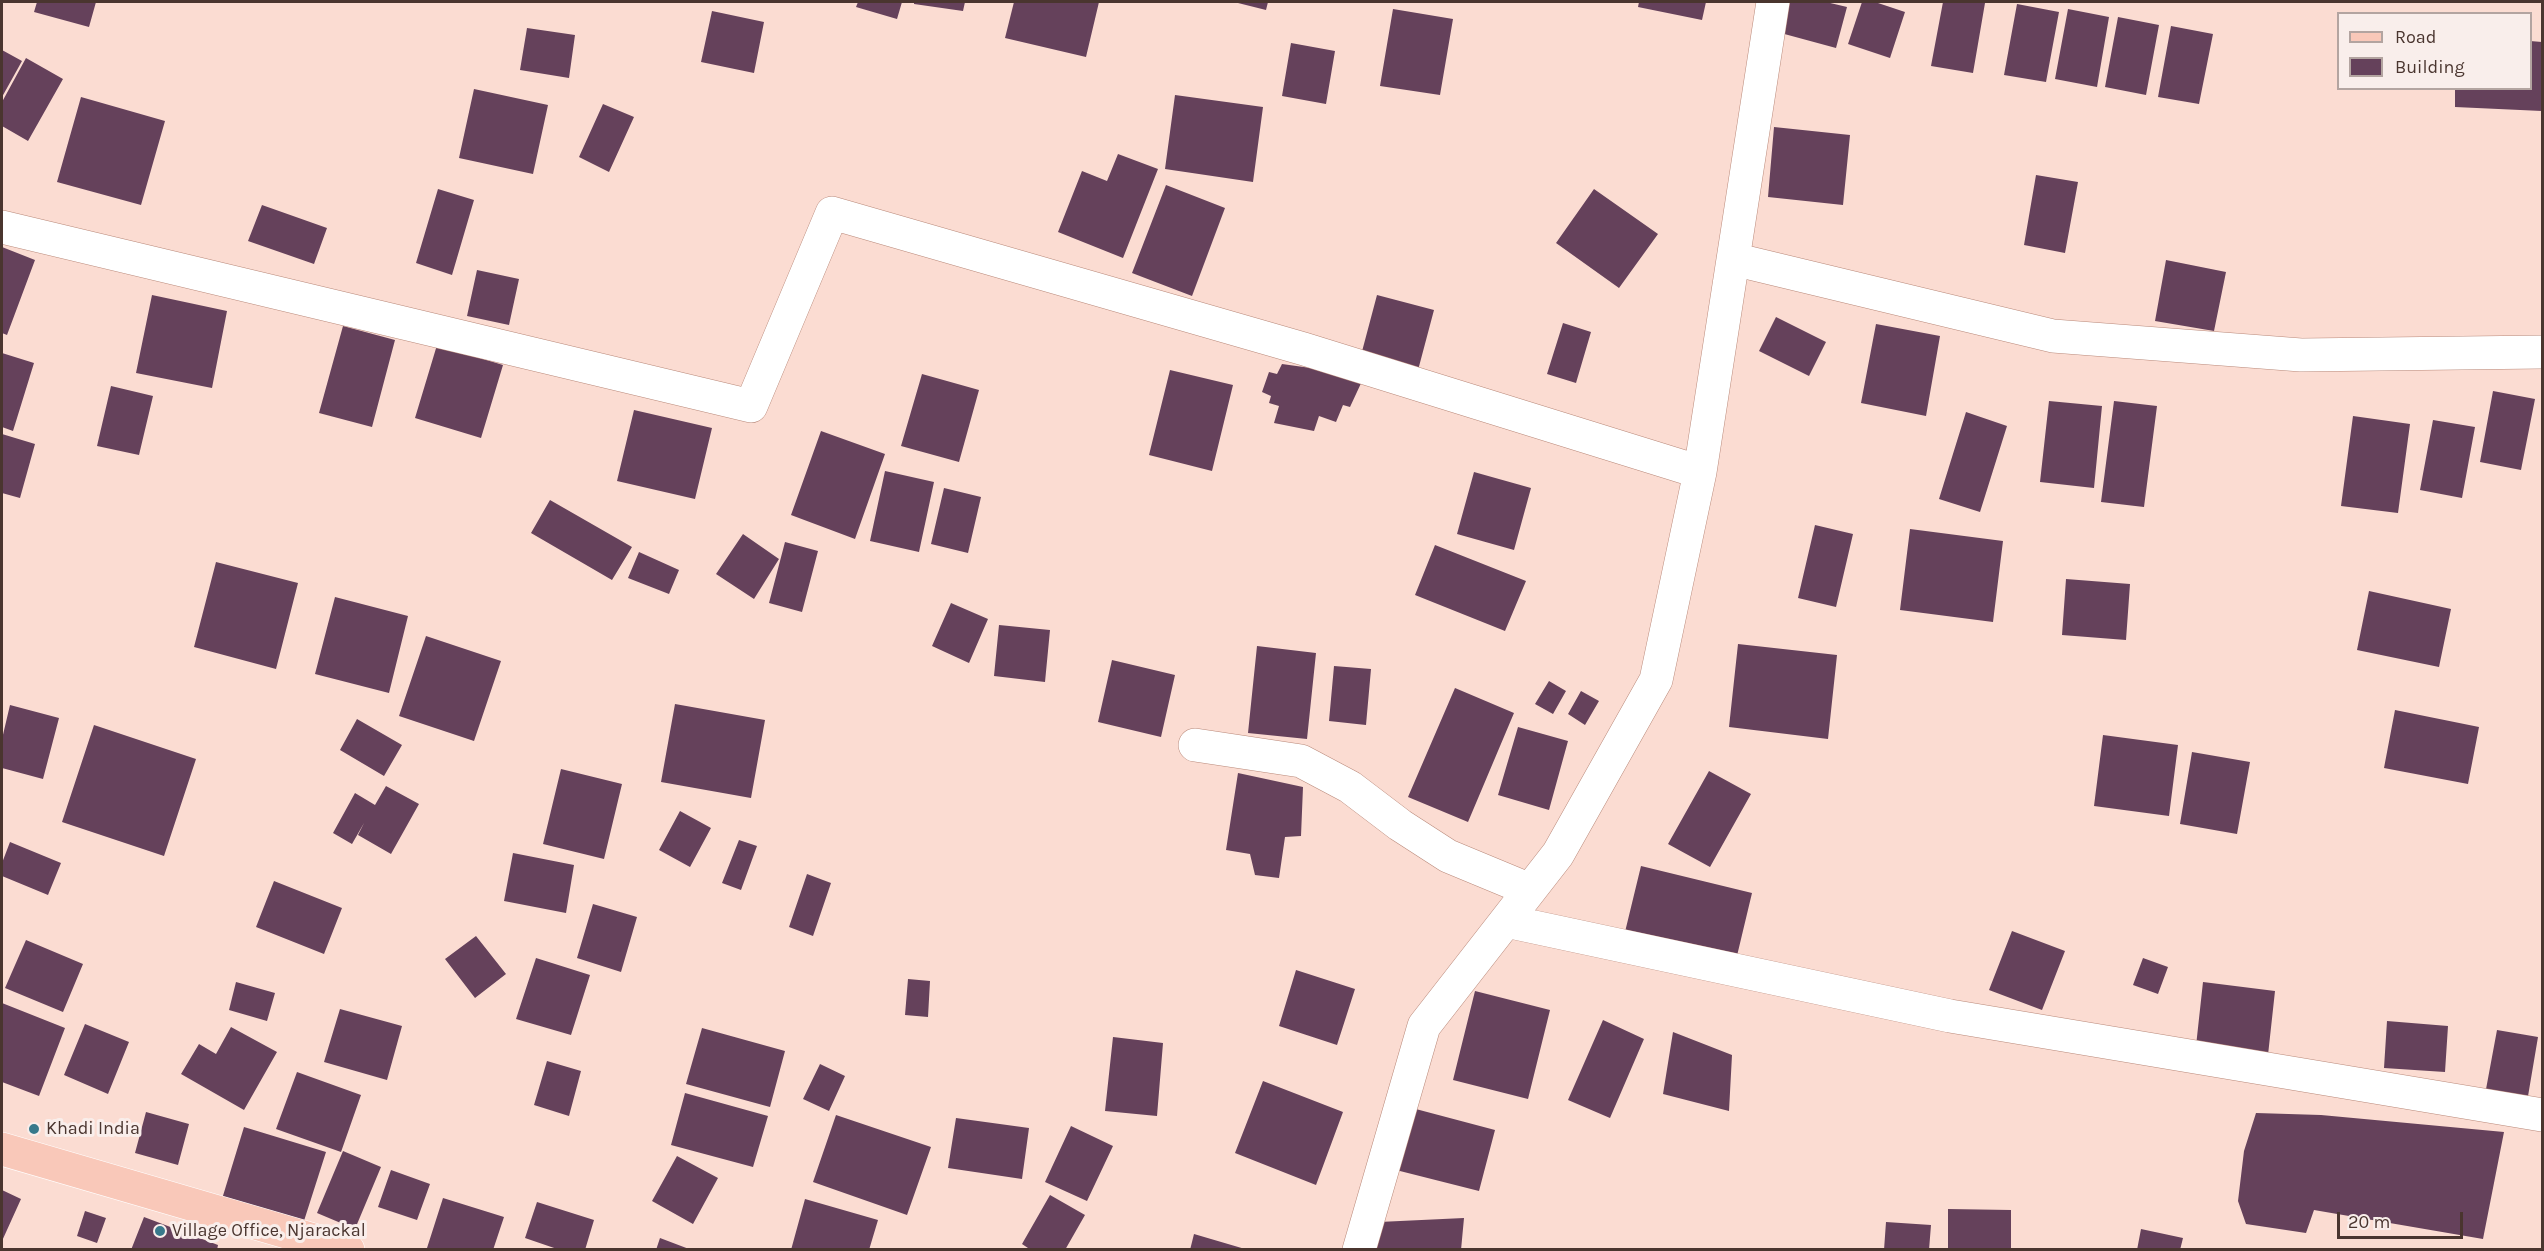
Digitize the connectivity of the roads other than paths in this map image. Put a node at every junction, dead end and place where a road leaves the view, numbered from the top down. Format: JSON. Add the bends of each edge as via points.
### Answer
{"nodes":[{"id":1,"x":1773,"y":2,"type":"edge"},
{"id":2,"x":2,"y":227,"type":"edge"},
{"id":3,"x":1733,"y":259,"type":"junction"},
{"id":4,"x":2542,"y":352,"type":"edge"},
{"id":5,"x":1700,"y":472,"type":"junction"},
{"id":6,"x":1195,"y":745,"type":"dead end"},
{"id":7,"x":1530,"y":890,"type":"junction"},
{"id":8,"x":1506,"y":921,"type":"junction"},
{"id":9,"x":2542,"y":1115,"type":"edge"},
{"id":10,"x":2,"y":1149,"type":"edge"},
{"id":11,"x":348,"y":1250,"type":"edge"},
{"id":12,"x":1359,"y":1250,"type":"edge"}],
"edges":[{"from":1,"to":3,"type":"street"},
{"from":2,"to":5,"type":"street","via":[[751,406],[832,213],[1304,349]]},
{"from":3,"to":4,"type":"street","via":[[2053,336],[2301,356]]},
{"from":3,"to":5,"type":"street"},
{"from":5,"to":7,"type":"street","via":[[1656,680],[1558,854]]},
{"from":6,"to":7,"type":"street","via":[[1301,761],[1350,787],[1448,856]]},
{"from":7,"to":8,"type":"street"},
{"from":8,"to":9,"type":"street","via":[[1950,1016]]},
{"from":8,"to":12,"type":"street","via":[[1424,1026]]},
{"from":10,"to":11,"type":"main road"}]}
